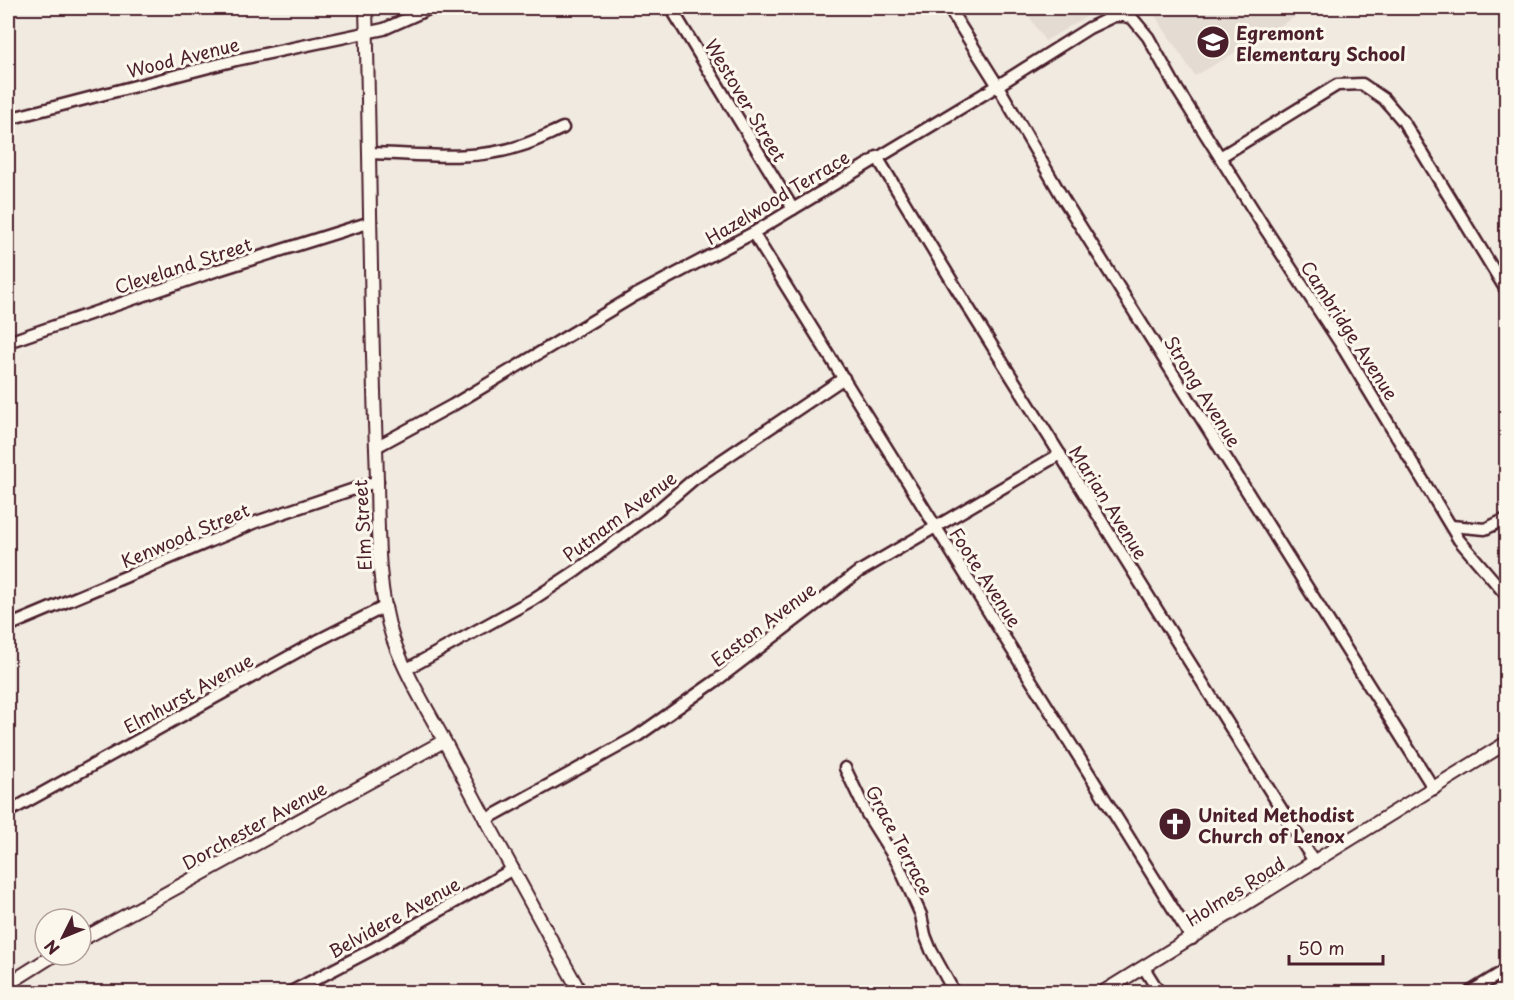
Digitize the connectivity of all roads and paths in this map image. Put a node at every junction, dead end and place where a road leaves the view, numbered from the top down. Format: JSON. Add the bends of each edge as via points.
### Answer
{"nodes":[{"id":1,"x":366,"y":8,"type":"edge"},
{"id":2,"x":431,"y":8,"type":"edge"},
{"id":3,"x":686,"y":8,"type":"edge"},
{"id":4,"x":949,"y":8,"type":"edge"},
{"id":5,"x":1053,"y":8,"type":"edge"},
{"id":6,"x":1060,"y":8,"type":"edge"},
{"id":7,"x":673,"y":11,"type":"edge"},
{"id":8,"x":366,"y":32,"type":"junction"},
{"id":9,"x":1171,"y":78,"type":"joint"},
{"id":10,"x":998,"y":86,"type":"junction"},
{"id":11,"x":8,"y":119,"type":"edge"},
{"id":12,"x":563,"y":128,"type":"dead end"},
{"id":13,"x":370,"y":153,"type":"junction"},
{"id":14,"x":877,"y":157,"type":"junction"},
{"id":15,"x":1220,"y":157,"type":"junction"},
{"id":16,"x":793,"y":209,"type":"junction"},
{"id":17,"x":371,"y":222,"type":"junction"},
{"id":18,"x":753,"y":233,"type":"junction"},
{"id":19,"x":1506,"y":290,"type":"edge"},
{"id":20,"x":8,"y":342,"type":"edge"},
{"id":21,"x":844,"y":378,"type":"junction"},
{"id":22,"x":376,"y":447,"type":"junction"},
{"id":23,"x":1060,"y":454,"type":"junction"},
{"id":24,"x":378,"y":481,"type":"junction"},
{"id":25,"x":1506,"y":519,"type":"edge"},
{"id":26,"x":1451,"y":526,"type":"junction"},
{"id":27,"x":935,"y":528,"type":"junction"},
{"id":28,"x":1506,"y":595,"type":"edge"},
{"id":29,"x":386,"y":606,"type":"junction"},
{"id":30,"x":8,"y":626,"type":"edge"},
{"id":31,"x":407,"y":669,"type":"junction"},
{"id":32,"x":444,"y":741,"type":"junction"},
{"id":33,"x":1506,"y":743,"type":"edge"},
{"id":34,"x":845,"y":768,"type":"dead end"},
{"id":35,"x":1434,"y":789,"type":"junction"},
{"id":36,"x":8,"y":812,"type":"edge"},
{"id":37,"x":485,"y":820,"type":"junction"},
{"id":38,"x":1316,"y":863,"type":"junction"},
{"id":39,"x":513,"y":869,"type":"junction"},
{"id":40,"x":93,"y":933,"type":"edge"},
{"id":41,"x":1192,"y":939,"type":"junction"},
{"id":42,"x":35,"y":967,"type":"edge"},
{"id":43,"x":1144,"y":968,"type":"junction"},
{"id":44,"x":1506,"y":970,"type":"edge"},
{"id":45,"x":8,"y":984,"type":"edge"},
{"id":46,"x":291,"y":993,"type":"edge"},
{"id":47,"x":580,"y":993,"type":"edge"},
{"id":48,"x":954,"y":993,"type":"edge"},
{"id":49,"x":1103,"y":993,"type":"edge"},
{"id":50,"x":1159,"y":993,"type":"edge"},
{"id":51,"x":1470,"y":993,"type":"edge"}],
"edges":[{"from":1,"to":8,"type":"street","name":"Elm Street"},
{"from":2,"to":8,"type":"street","name":"Wood Avenue","via":[[397,25]]},
{"from":3,"to":7,"type":"street"},
{"from":4,"to":10,"type":"street","name":"Strong Avenue"},
{"from":5,"to":6,"type":"lane"},
{"from":7,"to":16,"type":"street","name":"Westover Street"},
{"from":8,"to":11,"type":"street","name":"Wood Avenue","via":[[237,60]]},
{"from":8,"to":13,"type":"street","name":"Elm Street"},
{"from":9,"to":10,"type":"street","name":"Hazelwood Terrace","via":[[1140,25],[1125,16],[1114,16]]},
{"from":9,"to":15,"type":"street","name":"Cambridge Avenue"},
{"from":10,"to":14,"type":"street","name":"Hazelwood Terrace"},
{"from":10,"to":35,"type":"street","name":"Strong Avenue","via":[[1064,200]]},
{"from":12,"to":13,"type":"street","via":[[496,152]]},
{"from":13,"to":17,"type":"street","name":"Elm Street"},
{"from":14,"to":16,"type":"street","name":"Hazelwood Terrace"},
{"from":14,"to":23,"type":"street","name":"Marian Avenue"},
{"from":15,"to":19,"type":"street","via":[[1337,85],[1362,84],[1384,99],[1403,121]]},
{"from":15,"to":26,"type":"street","name":"Cambridge Avenue","via":[[1340,343]]},
{"from":16,"to":18,"type":"street","name":"Hazelwood Terrace"},
{"from":17,"to":20,"type":"street","name":"Cleveland Street"},
{"from":17,"to":22,"type":"street","name":"Elm Street"},
{"from":18,"to":21,"type":"street","name":"Foote Avenue"},
{"from":18,"to":22,"type":"street","name":"Hazelwood Terrace","via":[[634,296]]},
{"from":21,"to":27,"type":"street","name":"Foote Avenue"},
{"from":21,"to":31,"type":"street","name":"Putnam Avenue","via":[[694,479],[567,577]]},
{"from":22,"to":24,"type":"street","name":"Elm Street"},
{"from":23,"to":27,"type":"street","name":"Easton Avenue"},
{"from":23,"to":38,"type":"street","name":"Marian Avenue"},
{"from":24,"to":29,"type":"street","name":"Elm Street"},
{"from":24,"to":30,"type":"street","name":"Kenwood Street","via":[[256,522]]},
{"from":25,"to":26,"type":"street","via":[[1485,529]]},
{"from":26,"to":28,"type":"street","name":"Cambridge Avenue"},
{"from":27,"to":37,"type":"street","name":"Easton Avenue","via":[[857,573],[636,737]]},
{"from":27,"to":41,"type":"street","name":"Foote Avenue"},
{"from":29,"to":31,"type":"street","name":"Elm Street","via":[[394,641]]},
{"from":29,"to":36,"type":"street","name":"Elmhurst Avenue"},
{"from":31,"to":32,"type":"street","name":"Elm Street"},
{"from":32,"to":37,"type":"street","name":"Elm Street"},
{"from":32,"to":40,"type":"street","name":"Dorchester Avenue"},
{"from":33,"to":35,"type":"street","name":"Holmes Road"},
{"from":34,"to":48,"type":"street","name":"Grace Terrace","via":[[867,814],[897,862],[921,915],[931,950]]},
{"from":35,"to":38,"type":"street","name":"Holmes Road"},
{"from":37,"to":39,"type":"street","name":"Elm Street"},
{"from":38,"to":41,"type":"street","name":"Holmes Road"},
{"from":39,"to":46,"type":"street","name":"Belvidere Avenue"},
{"from":39,"to":47,"type":"street","name":"Elm Street"},
{"from":41,"to":43,"type":"street","name":"Holmes Road"},
{"from":42,"to":45,"type":"street"},
{"from":43,"to":49,"type":"street","name":"Holmes Road"},
{"from":43,"to":50,"type":"street"},
{"from":44,"to":51,"type":"street"}]}
